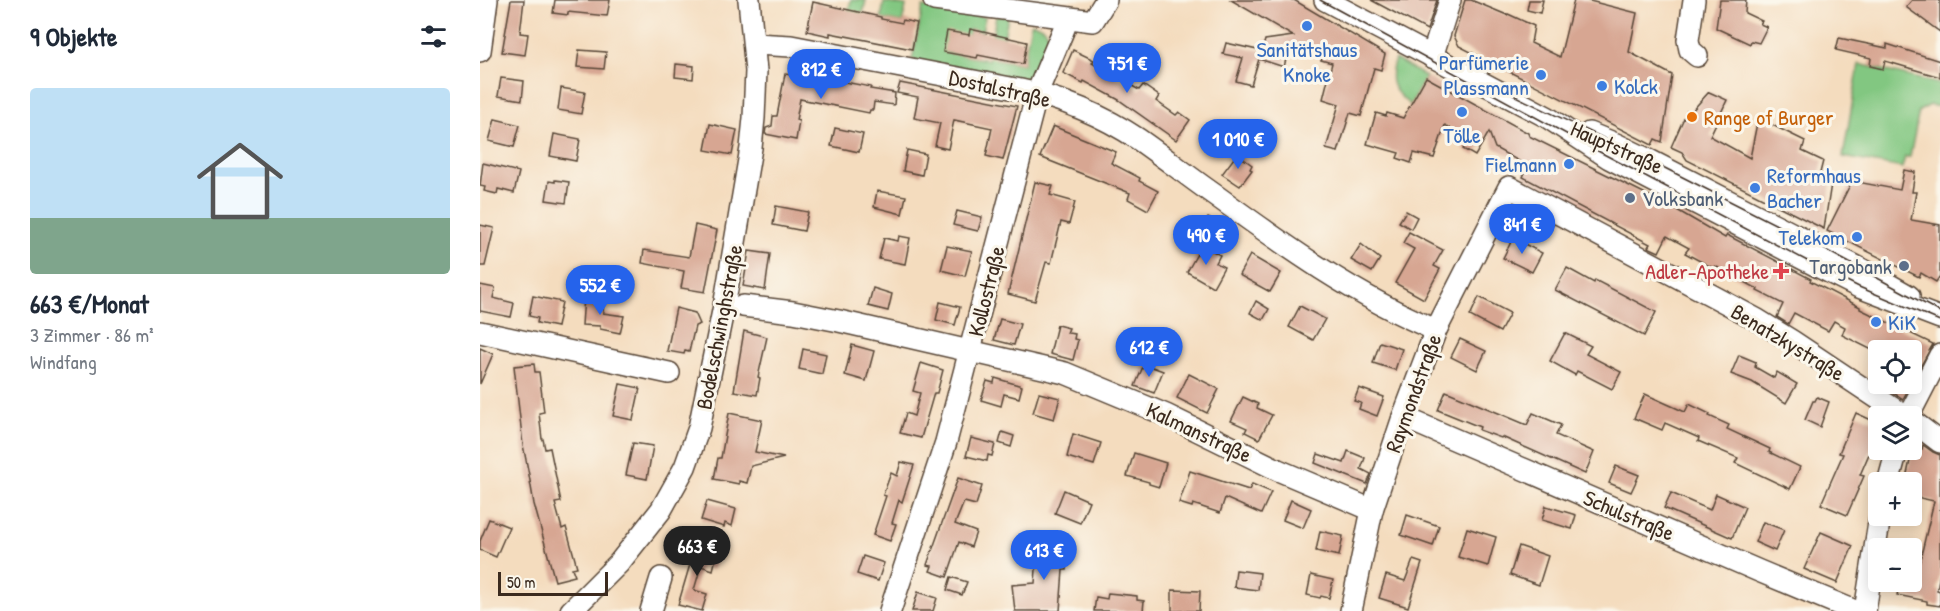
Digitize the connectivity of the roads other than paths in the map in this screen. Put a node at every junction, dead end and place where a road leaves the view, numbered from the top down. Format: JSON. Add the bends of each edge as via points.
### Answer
{"nodes":[{"id":1,"x":487,"y":0,"type":"edge"},
{"id":2,"x":749,"y":0,"type":"edge"},
{"id":3,"x":934,"y":0,"type":"edge"},
{"id":4,"x":1106,"y":0,"type":"edge"},
{"id":5,"x":1326,"y":0,"type":"edge"},
{"id":6,"x":1450,"y":0,"type":"edge"},
{"id":7,"x":1694,"y":0,"type":"edge"},
{"id":8,"x":1068,"y":19,"type":"junction"},
{"id":9,"x":754,"y":44,"type":"junction"},
{"id":10,"x":480,"y":51,"type":"edge"},
{"id":11,"x":1697,"y":56,"type":"dead end"},
{"id":12,"x":1432,"y":57,"type":"junction"},
{"id":13,"x":1037,"y":93,"type":"junction"},
{"id":14,"x":1509,"y":187,"type":"joint"},
{"id":15,"x":742,"y":306,"type":"dead end"},
{"id":16,"x":1940,"y":316,"type":"edge"},
{"id":17,"x":1436,"y":330,"type":"junction"},
{"id":18,"x":480,"y":332,"type":"edge"},
{"id":19,"x":971,"y":350,"type":"junction"},
{"id":20,"x":1940,"y":355,"type":"edge"},
{"id":21,"x":669,"y":373,"type":"dead end"},
{"id":22,"x":1890,"y":406,"type":"edge"},
{"id":23,"x":1914,"y":406,"type":"edge"},
{"id":24,"x":1403,"y":417,"type":"junction"},
{"id":25,"x":1922,"y":428,"type":"edge"},
{"id":26,"x":1940,"y":442,"type":"edge"},
{"id":27,"x":1371,"y":510,"type":"junction"},
{"id":28,"x":1878,"y":526,"type":"edge"},
{"id":29,"x":661,"y":578,"type":"dead end"},
{"id":30,"x":571,"y":611,"type":"edge"},
{"id":31,"x":651,"y":611,"type":"edge"},
{"id":32,"x":890,"y":611,"type":"edge"},
{"id":33,"x":1351,"y":611,"type":"edge"},
{"id":34,"x":1855,"y":611,"type":"edge"},
{"id":35,"x":1865,"y":611,"type":"edge"}],
"edges":[{"from":1,"to":10,"type":"street"},
{"from":2,"to":9,"type":"street","name":"Bodelschwinghstraße"},
{"from":3,"to":8,"type":"street"},
{"from":4,"to":8,"type":"street","via":[[1093,21]]},
{"from":5,"to":12,"type":"street","name":"Hauptstraße"},
{"from":6,"to":12,"type":"street"},
{"from":7,"to":11,"type":"street","via":[[1688,40],[1690,50]]},
{"from":8,"to":13,"type":"street","name":"Kollostraße"},
{"from":9,"to":13,"type":"street","name":"Dostalstraße","via":[[791,46]]},
{"from":9,"to":30,"type":"street","name":"Bodelschwinghstraße","via":[[751,147],[710,380],[693,449],[661,510],[619,563]]},
{"from":12,"to":16,"type":"street","name":"Hauptstraße","via":[[1547,117],[1651,161],[1867,272]]},
{"from":13,"to":17,"type":"street","name":"Dostalstraße","via":[[1124,130],[1302,255],[1375,301]]},
{"from":13,"to":19,"type":"street","name":"Kollostraße"},
{"from":14,"to":17,"type":"street","name":"Raymondstraße"},
{"from":14,"to":22,"type":"street","name":"Benatzkystraße","via":[[1756,320]]},
{"from":15,"to":19,"type":"street","name":"Kalmanstraße","via":[[793,312]]},
{"from":17,"to":24,"type":"street","name":"Raymondstraße"},
{"from":18,"to":21,"type":"street"},
{"from":19,"to":27,"type":"street","name":"Kalmanstraße","via":[[1065,373]]},
{"from":19,"to":32,"type":"street","name":"Kollostraße","via":[[946,442]]},
{"from":20,"to":23,"type":"street"},
{"from":24,"to":27,"type":"street","name":"Raymondstraße"},
{"from":24,"to":34,"type":"street","name":"Schulstraße"},
{"from":25,"to":26,"type":"street","name":"Benatzkystraße"},
{"from":27,"to":33,"type":"street","name":"Raymondstraße"},
{"from":28,"to":35,"type":"street"},
{"from":29,"to":31,"type":"street"}]}
